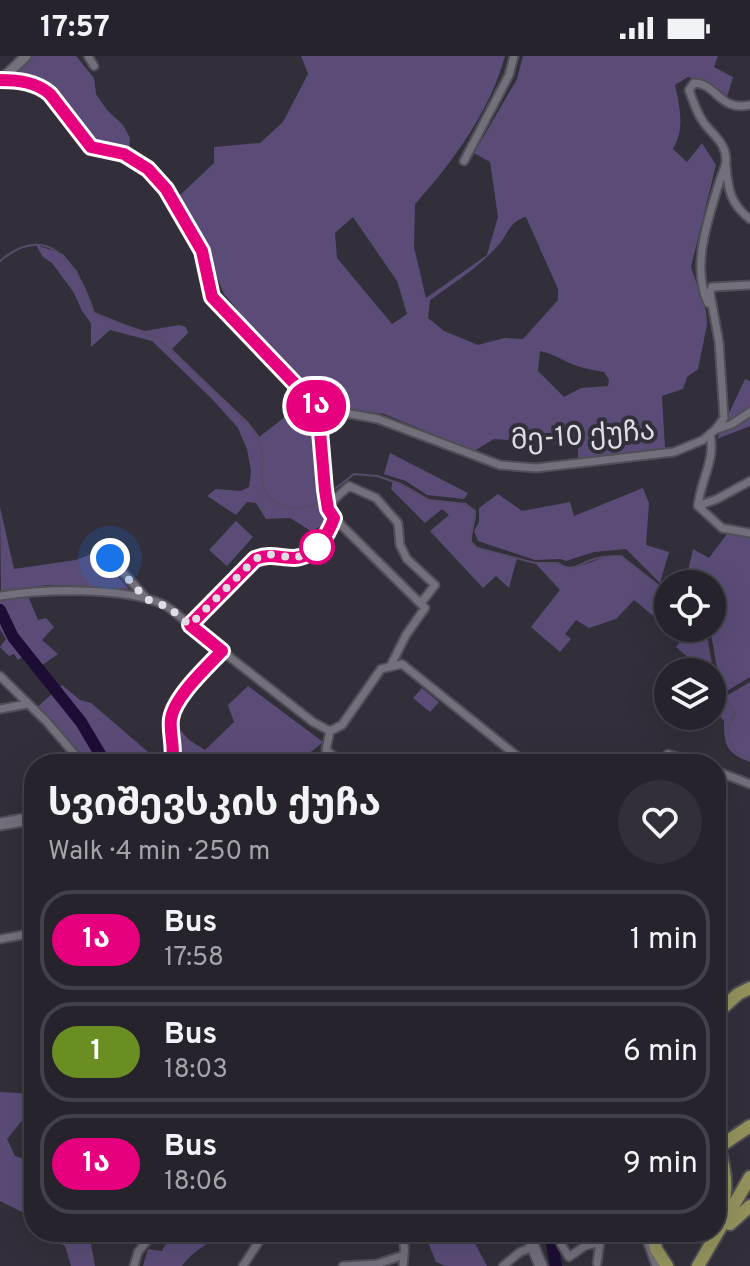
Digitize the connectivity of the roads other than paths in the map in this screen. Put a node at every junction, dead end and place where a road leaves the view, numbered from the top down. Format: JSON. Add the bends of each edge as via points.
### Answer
{"nodes":[{"id":1,"x":26,"y":56,"type":"edge"},
{"id":2,"x":88,"y":56,"type":"edge"},
{"id":3,"x":514,"y":56,"type":"edge"},
{"id":4,"x":94,"y":66,"type":"dead end"},
{"id":5,"x":1,"y":80,"type":"edge"},
{"id":6,"x":750,"y":105,"type":"edge"},
{"id":7,"x":464,"y":161,"type":"dead end"},
{"id":8,"x":726,"y":162,"type":"junction"},
{"id":9,"x":750,"y":219,"type":"edge"},
{"id":10,"x":750,"y":285,"type":"edge"},
{"id":11,"x":714,"y":316,"type":"junction"},
{"id":12,"x":318,"y":408,"type":"junction"},
{"id":13,"x":750,"y":412,"type":"edge"},
{"id":14,"x":713,"y":432,"type":"junction"},
{"id":15,"x":750,"y":481,"type":"edge"},
{"id":16,"x":326,"y":499,"type":"junction"},
{"id":17,"x":698,"y":506,"type":"junction"},
{"id":18,"x":334,"y":518,"type":"junction"},
{"id":19,"x":750,"y":533,"type":"edge"},
{"id":20,"x":110,"y":558,"type":"dead end"},
{"id":21,"x":2,"y":595,"type":"edge"},
{"id":22,"x":146,"y":599,"type":"junction"},
{"id":23,"x":421,"y":603,"type":"junction"},
{"id":24,"x":190,"y":625,"type":"junction"},
{"id":25,"x":222,"y":651,"type":"junction"},
{"id":26,"x":391,"y":665,"type":"junction"},
{"id":27,"x":0,"y":676,"type":"edge"},
{"id":28,"x":27,"y":704,"type":"junction"},
{"id":29,"x":0,"y":709,"type":"edge"},
{"id":30,"x":330,"y":731,"type":"junction"},
{"id":31,"x":74,"y":754,"type":"edge"},
{"id":32,"x":174,"y":754,"type":"edge"},
{"id":33,"x":331,"y":754,"type":"edge"},
{"id":34,"x":515,"y":754,"type":"edge"},
{"id":35,"x":726,"y":775,"type":"edge"},
{"id":36,"x":750,"y":784,"type":"edge"},
{"id":37,"x":24,"y":820,"type":"edge"},
{"id":38,"x":0,"y":824,"type":"edge"},
{"id":39,"x":24,"y":935,"type":"edge"},
{"id":40,"x":0,"y":939,"type":"edge"},
{"id":41,"x":750,"y":988,"type":"edge"},
{"id":42,"x":726,"y":1005,"type":"edge"},
{"id":43,"x":750,"y":1126,"type":"edge"},
{"id":44,"x":726,"y":1144,"type":"edge"},
{"id":45,"x":750,"y":1177,"type":"edge"},
{"id":46,"x":750,"y":1206,"type":"edge"},
{"id":47,"x":726,"y":1217,"type":"edge"},
{"id":48,"x":726,"y":1225,"type":"edge"},
{"id":49,"x":146,"y":1242,"type":"edge"},
{"id":50,"x":259,"y":1242,"type":"edge"},
{"id":51,"x":404,"y":1242,"type":"edge"},
{"id":52,"x":531,"y":1242,"type":"edge"},
{"id":53,"x":561,"y":1242,"type":"edge"},
{"id":54,"x":600,"y":1242,"type":"joint"},
{"id":55,"x":648,"y":1242,"type":"edge"},
{"id":56,"x":655,"y":1242,"type":"edge"},
{"id":57,"x":712,"y":1242,"type":"edge"},
{"id":58,"x":533,"y":1247,"type":"junction"},
{"id":59,"x":404,"y":1255,"type":"junction"},
{"id":60,"x":597,"y":1263,"type":"dead end"},
{"id":61,"x":698,"y":1265,"type":"edge"},
{"id":62,"x":134,"y":1266,"type":"edge"},
{"id":63,"x":243,"y":1266,"type":"edge"},
{"id":64,"x":343,"y":1266,"type":"edge"},
{"id":65,"x":403,"y":1266,"type":"edge"},
{"id":66,"x":503,"y":1266,"type":"edge"},
{"id":67,"x":541,"y":1266,"type":"edge"},
{"id":68,"x":656,"y":1266,"type":"edge"},
{"id":69,"x":667,"y":1266,"type":"edge"}],
"edges":[{"from":1,"to":5,"type":"street"},
{"from":2,"to":4,"type":"street"},
{"from":3,"to":7,"type":"street"},
{"from":5,"to":12,"type":"street","via":[[43,88],[91,147],[124,154],[156,178],[202,251],[212,297]]},
{"from":6,"to":8,"type":"street","via":[[726,104],[701,83],[690,86],[703,123],[724,149]]},
{"from":8,"to":9,"type":"street","via":[[731,199]]},
{"from":8,"to":11,"type":"street","via":[[702,253],[702,285]]},
{"from":10,"to":11,"type":"street","via":[[712,287]]},
{"from":11,"to":14,"type":"street","via":[[724,418]]},
{"from":12,"to":14,"type":"street","name":"მე-10 ქუჩა","via":[[378,419],[500,465],[536,468],[674,452]]},
{"from":12,"to":16,"type":"street"},
{"from":13,"to":14,"type":"street","name":"მე-10 ქუჩა"},
{"from":14,"to":17,"type":"street"},
{"from":15,"to":17,"type":"street"},
{"from":16,"to":18,"type":"street"},
{"from":16,"to":23,"type":"street","via":[[349,486],[376,498],[398,523],[407,559],[435,585]]},
{"from":17,"to":19,"type":"street","via":[[722,528]]},
{"from":18,"to":23,"type":"street"},
{"from":18,"to":24,"type":"street","via":[[326,537],[310,552],[296,558],[267,554],[255,559]]},
{"from":20,"to":22,"type":"street"},
{"from":21,"to":22,"type":"street","via":[[70,590]]},
{"from":22,"to":24,"type":"street","via":[[168,607]]},
{"from":23,"to":26,"type":"street","via":[[425,608]]},
{"from":24,"to":25,"type":"street"},
{"from":25,"to":30,"type":"street"},
{"from":25,"to":32,"type":"street","via":[[174,709]]},
{"from":26,"to":30,"type":"street","via":[[372,680],[342,725]]},
{"from":26,"to":34,"type":"street","via":[[402,664],[422,678]]},
{"from":27,"to":28,"type":"street"},
{"from":28,"to":29,"type":"street"},
{"from":28,"to":31,"type":"street"},
{"from":30,"to":33,"type":"street","via":[[326,750]]},
{"from":35,"to":36,"type":"street"},
{"from":37,"to":38,"type":"main road"},
{"from":39,"to":40,"type":"street"},
{"from":41,"to":42,"type":"highway"},
{"from":43,"to":44,"type":"highway"},
{"from":45,"to":47,"type":"highway"},
{"from":46,"to":48,"type":"highway"},
{"from":49,"to":62,"type":"street"},
{"from":50,"to":63,"type":"street"},
{"from":51,"to":59,"type":"street"},
{"from":52,"to":58,"type":"main road"},
{"from":53,"to":54,"type":"street","via":[[569,1257]]},
{"from":54,"to":60,"type":"street"},
{"from":55,"to":68,"type":"street"},
{"from":56,"to":69,"type":"highway"},
{"from":57,"to":61,"type":"highway"},
{"from":58,"to":66,"type":"street"},
{"from":58,"to":67,"type":"main road"},
{"from":59,"to":64,"type":"street","via":[[377,1264]]},
{"from":59,"to":65,"type":"street"}]}
